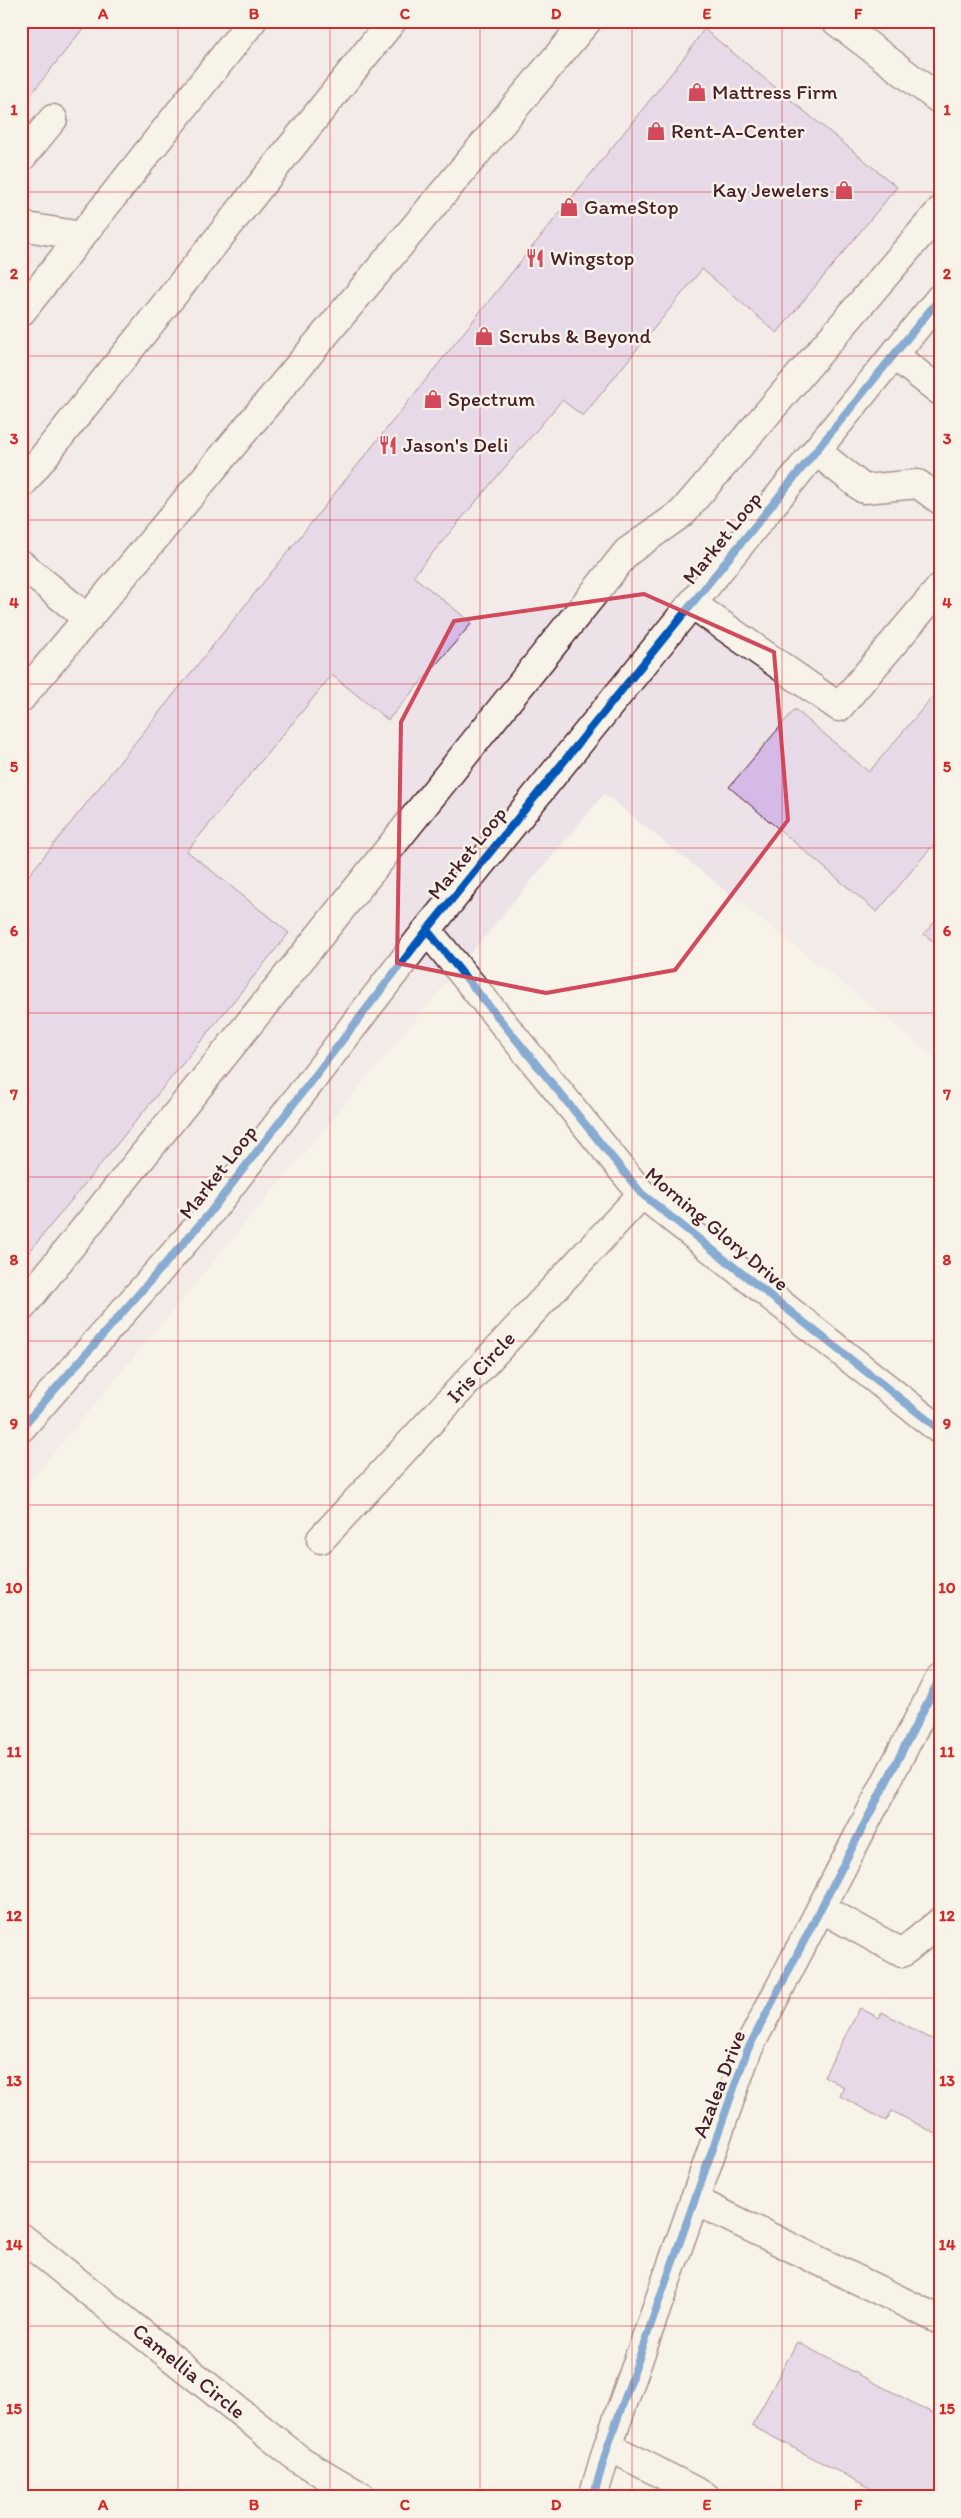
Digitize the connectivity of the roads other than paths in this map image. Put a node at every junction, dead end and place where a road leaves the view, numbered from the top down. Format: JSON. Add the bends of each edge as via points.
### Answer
{"nodes":[{"id":1,"x":252,"y":21,"type":"edge"},
{"id":2,"x":392,"y":21,"type":"edge"},
{"id":3,"x":587,"y":21,"type":"edge"},
{"id":4,"x":836,"y":21,"type":"edge"},
{"id":5,"x":940,"y":100,"type":"edge"},
{"id":6,"x":53,"y":119,"type":"dead end"},
{"id":7,"x":21,"y":158,"type":"edge"},
{"id":8,"x":940,"y":212,"type":"edge"},
{"id":9,"x":21,"y":226,"type":"edge"},
{"id":10,"x":81,"y":236,"type":"junction"},
{"id":11,"x":940,"y":298,"type":"edge"},
{"id":12,"x":21,"y":312,"type":"edge"},
{"id":13,"x":894,"y":355,"type":"junction"},
{"id":14,"x":940,"y":391,"type":"edge"},
{"id":15,"x":816,"y":451,"type":"junction"},
{"id":16,"x":21,"y":485,"type":"edge"},
{"id":17,"x":940,"y":500,"type":"edge"},
{"id":18,"x":21,"y":564,"type":"edge"},
{"id":19,"x":940,"y":588,"type":"edge"},
{"id":20,"x":692,"y":604,"type":"junction"},
{"id":21,"x":88,"y":619,"type":"junction"},
{"id":22,"x":21,"y":698,"type":"edge"},
{"id":23,"x":427,"y":930,"type":"junction"},
{"id":24,"x":642,"y":1194,"type":"junction"},
{"id":25,"x":21,"y":1308,"type":"edge"},
{"id":26,"x":21,"y":1428,"type":"edge"},
{"id":27,"x":940,"y":1430,"type":"edge"},
{"id":28,"x":321,"y":1539,"type":"dead end"},
{"id":29,"x":940,"y":1678,"type":"edge"},
{"id":30,"x":821,"y":1908,"type":"junction"},
{"id":31,"x":940,"y":1922,"type":"edge"},
{"id":32,"x":694,"y":2200,"type":"junction"},
{"id":33,"x":21,"y":2237,"type":"edge"},
{"id":34,"x":940,"y":2320,"type":"edge"},
{"id":35,"x":608,"y":2446,"type":"junction"},
{"id":36,"x":362,"y":2497,"type":"edge"},
{"id":37,"x":593,"y":2497,"type":"edge"},
{"id":38,"x":706,"y":2497,"type":"edge"}],
"edges":[{"from":1,"to":10,"type":"street"},
{"from":2,"to":16,"type":"street"},
{"from":3,"to":21,"type":"street"},
{"from":4,"to":5,"type":"street"},
{"from":6,"to":7,"type":"street"},
{"from":8,"to":25,"type":"street","via":[[682,513],[627,552]]},
{"from":9,"to":10,"type":"street"},
{"from":10,"to":12,"type":"street"},
{"from":11,"to":13,"type":"street","name":"Market Loop"},
{"from":13,"to":14,"type":"street"},
{"from":13,"to":15,"type":"street","name":"Market Loop"},
{"from":15,"to":17,"type":"street","via":[[864,489],[918,484]]},
{"from":15,"to":20,"type":"street","name":"Market Loop"},
{"from":18,"to":21,"type":"street"},
{"from":19,"to":20,"type":"street","via":[[839,707]]},
{"from":20,"to":23,"type":"street","name":"Market Loop"},
{"from":21,"to":22,"type":"street"},
{"from":23,"to":24,"type":"street","name":"Morning Glory Drive"},
{"from":23,"to":26,"type":"street","name":"Market Loop","via":[[208,1215]]},
{"from":24,"to":27,"type":"street","name":"Morning Glory Drive"},
{"from":24,"to":28,"type":"street","name":"Iris Circle"},
{"from":29,"to":30,"type":"street","name":"Azalea Drive"},
{"from":30,"to":31,"type":"street","via":[[902,1953]]},
{"from":30,"to":32,"type":"street","name":"Azalea Drive","via":[[747,2051]]},
{"from":32,"to":34,"type":"street"},
{"from":32,"to":35,"type":"street","name":"Azalea Drive"},
{"from":33,"to":36,"type":"street","name":"Camellia Circle","via":[[300,2460]]},
{"from":35,"to":37,"type":"street","name":"Azalea Drive"},
{"from":35,"to":38,"type":"street"}]}
